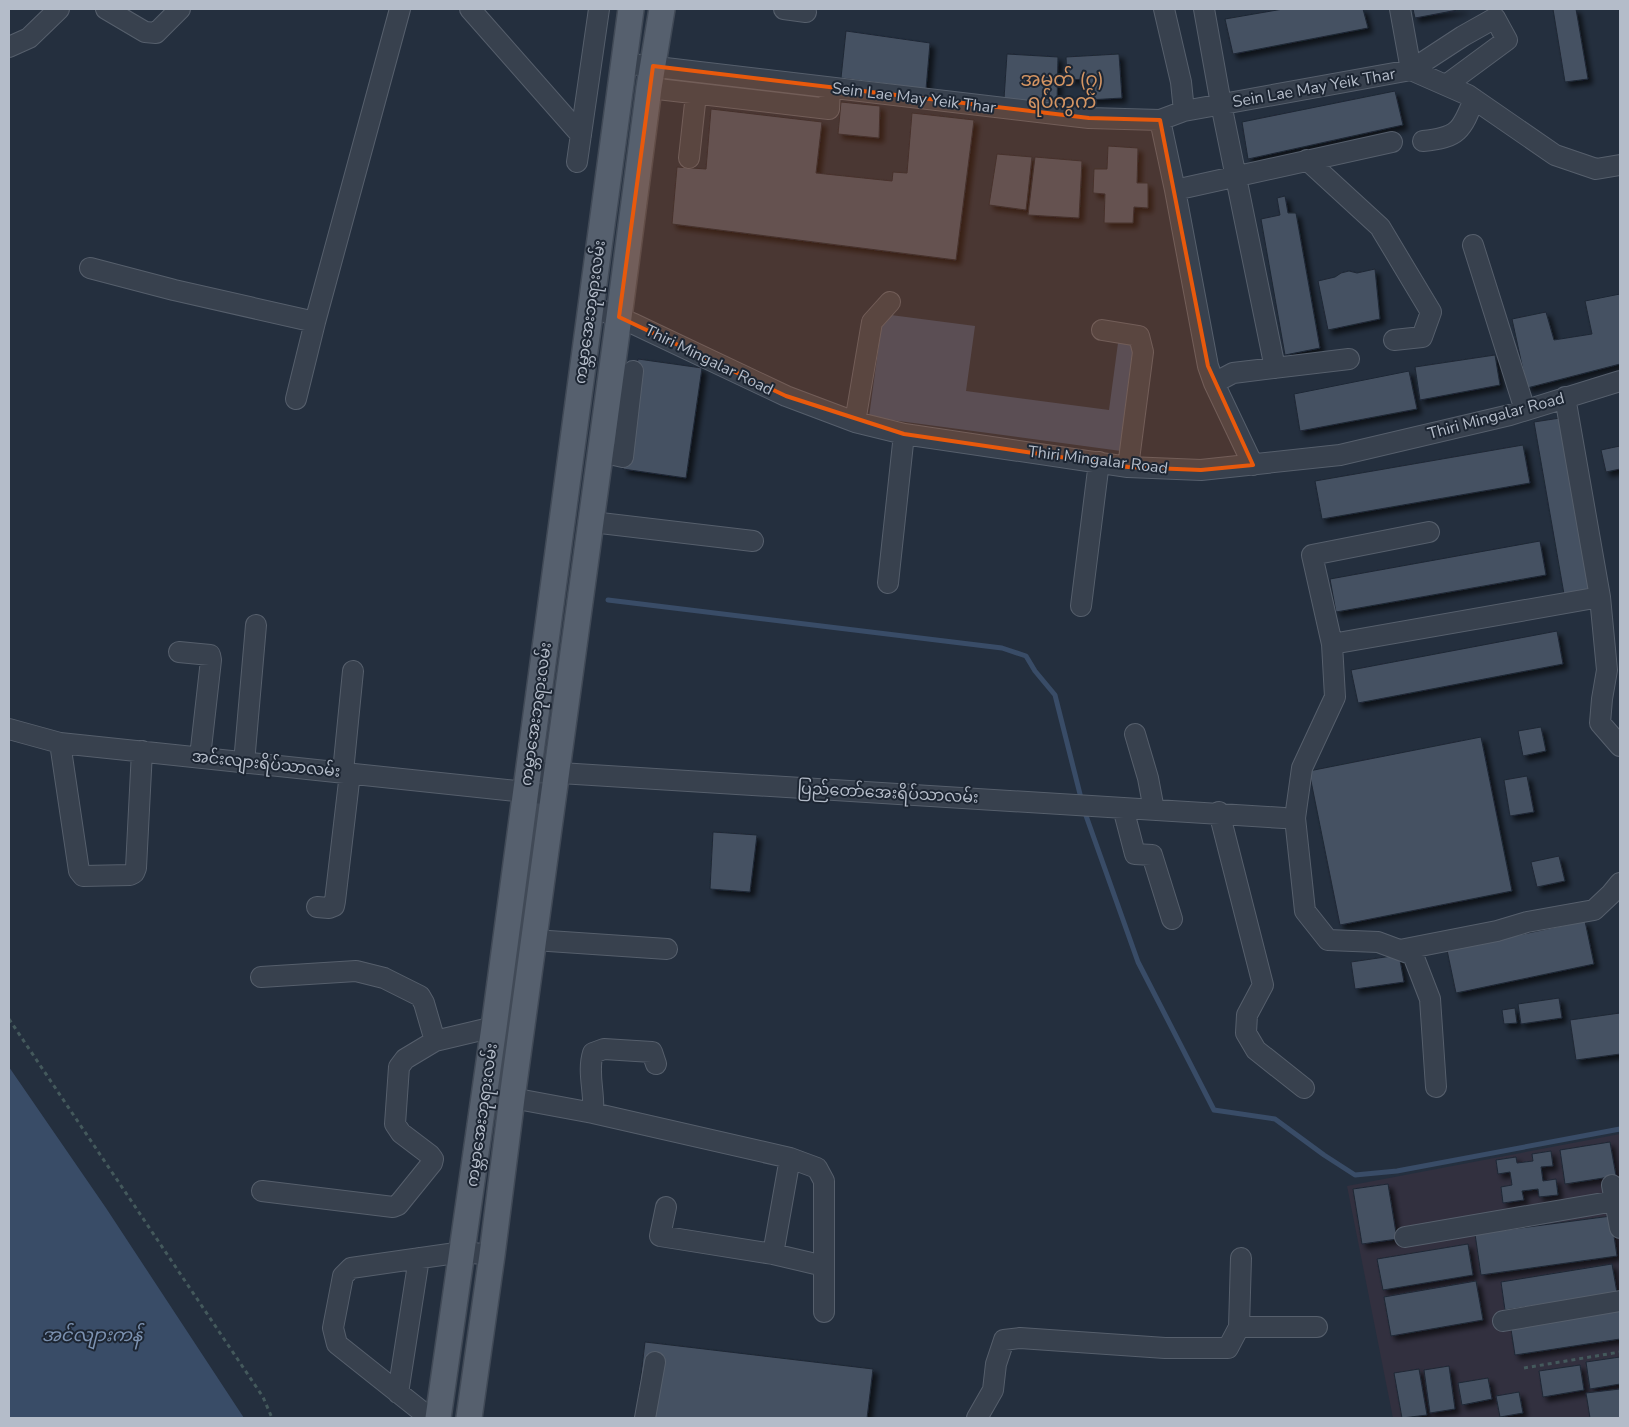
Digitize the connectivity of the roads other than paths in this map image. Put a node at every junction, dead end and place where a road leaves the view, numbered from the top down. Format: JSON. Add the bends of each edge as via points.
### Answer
{"nodes":[{"id":1,"x":59,"y":9,"type":"edge"},
{"id":2,"x":106,"y":9,"type":"edge"},
{"id":3,"x":180,"y":9,"type":"edge"},
{"id":4,"x":400,"y":9,"type":"edge"},
{"id":5,"x":470,"y":9,"type":"edge"},
{"id":6,"x":599,"y":9,"type":"edge"},
{"id":7,"x":631,"y":9,"type":"edge"},
{"id":8,"x":662,"y":9,"type":"edge"},
{"id":9,"x":784,"y":9,"type":"edge"},
{"id":10,"x":1164,"y":9,"type":"edge"},
{"id":11,"x":1204,"y":9,"type":"edge"},
{"id":12,"x":1400,"y":9,"type":"edge"},
{"id":13,"x":806,"y":12,"type":"dead end"},
{"id":14,"x":9,"y":47,"type":"edge"},
{"id":15,"x":624,"y":63,"type":"junction"},
{"id":16,"x":1412,"y":70,"type":"junction"},
{"id":17,"x":651,"y":77,"type":"junction"},
{"id":18,"x":1446,"y":85,"type":"junction"},
{"id":19,"x":830,"y":88,"type":"junction"},
{"id":20,"x":696,"y":94,"type":"junction"},
{"id":21,"x":1474,"y":99,"type":"junction"},
{"id":22,"x":1221,"y":104,"type":"junction"},
{"id":23,"x":1184,"y":111,"type":"junction"},
{"id":24,"x":1160,"y":120,"type":"junction"},
{"id":25,"x":581,"y":135,"type":"junction"},
{"id":26,"x":1423,"y":141,"type":"dead end"},
{"id":27,"x":1392,"y":142,"type":"dead end"},
{"id":28,"x":689,"y":158,"type":"dead end"},
{"id":29,"x":1307,"y":160,"type":"junction"},
{"id":30,"x":577,"y":162,"type":"dead end"},
{"id":31,"x":1620,"y":165,"type":"edge"},
{"id":32,"x":1236,"y":176,"type":"junction"},
{"id":33,"x":1175,"y":190,"type":"junction"},
{"id":34,"x":1473,"y":245,"type":"dead end"},
{"id":35,"x":90,"y":268,"type":"dead end"},
{"id":36,"x":890,"y":302,"type":"dead end"},
{"id":37,"x":591,"y":306,"type":"junction"},
{"id":38,"x":619,"y":317,"type":"junction"},
{"id":39,"x":315,"y":322,"type":"junction"},
{"id":40,"x":1102,"y":330,"type":"dead end"},
{"id":41,"x":1394,"y":340,"type":"dead end"},
{"id":42,"x":1349,"y":359,"type":"dead end"},
{"id":43,"x":1275,"y":368,"type":"junction"},
{"id":44,"x":633,"y":371,"type":"dead end"},
{"id":45,"x":1620,"y":381,"type":"edge"},
{"id":46,"x":1214,"y":383,"type":"junction"},
{"id":47,"x":1565,"y":397,"type":"junction"},
{"id":48,"x":296,"y":399,"type":"dead end"},
{"id":49,"x":1525,"y":410,"type":"junction"},
{"id":50,"x":855,"y":422,"type":"junction"},
{"id":51,"x":904,"y":434,"type":"junction"},
{"id":52,"x":601,"y":452,"type":"junction"},
{"id":53,"x":1099,"y":462,"type":"junction"},
{"id":54,"x":1253,"y":465,"type":"junction"},
{"id":55,"x":1128,"y":467,"type":"junction"},
{"id":56,"x":592,"y":522,"type":"junction"},
{"id":57,"x":1429,"y":532,"type":"dead end"},
{"id":58,"x":753,"y":541,"type":"dead end"},
{"id":59,"x":888,"y":583,"type":"dead end"},
{"id":60,"x":1600,"y":597,"type":"junction"},
{"id":61,"x":1081,"y":606,"type":"dead end"},
{"id":62,"x":256,"y":625,"type":"dead end"},
{"id":63,"x":1332,"y":644,"type":"junction"},
{"id":64,"x":179,"y":652,"type":"dead end"},
{"id":65,"x":353,"y":671,"type":"dead end"},
{"id":66,"x":9,"y":729,"type":"edge"},
{"id":67,"x":1135,"y":734,"type":"dead end"},
{"id":68,"x":60,"y":742,"type":"junction"},
{"id":69,"x":1620,"y":746,"type":"edge"},
{"id":70,"x":142,"y":751,"type":"junction"},
{"id":71,"x":200,"y":757,"type":"junction"},
{"id":72,"x":244,"y":762,"type":"junction"},
{"id":73,"x":346,"y":772,"type":"junction"},
{"id":74,"x":526,"y":781,"type":"junction"},
{"id":75,"x":556,"y":784,"type":"junction"},
{"id":76,"x":1123,"y":808,"type":"junction"},
{"id":77,"x":1154,"y":810,"type":"junction"},
{"id":78,"x":1218,"y":812,"type":"junction"},
{"id":79,"x":1284,"y":818,"type":"dead end"},
{"id":80,"x":1620,"y":883,"type":"edge"},
{"id":81,"x":317,"y":907,"type":"dead end"},
{"id":82,"x":1172,"y":919,"type":"dead end"},
{"id":83,"x":534,"y":940,"type":"junction"},
{"id":84,"x":667,"y":950,"type":"dead end"},
{"id":85,"x":1400,"y":950,"type":"junction"},
{"id":86,"x":261,"y":977,"type":"dead end"},
{"id":87,"x":494,"y":1027,"type":"junction"},
{"id":88,"x":522,"y":1030,"type":"junction"},
{"id":89,"x":435,"y":1041,"type":"junction"},
{"id":90,"x":656,"y":1064,"type":"dead end"},
{"id":91,"x":1436,"y":1087,"type":"dead end"},
{"id":92,"x":1304,"y":1088,"type":"dead end"},
{"id":93,"x":512,"y":1098,"type":"junction"},
{"id":94,"x":593,"y":1113,"type":"junction"},
{"id":95,"x":790,"y":1158,"type":"junction"},
{"id":96,"x":262,"y":1192,"type":"dead end"},
{"id":97,"x":666,"y":1207,"type":"dead end"},
{"id":98,"x":1620,"y":1228,"type":"edge"},
{"id":99,"x":1405,"y":1237,"type":"dead end"},
{"id":100,"x":463,"y":1252,"type":"junction"},
{"id":101,"x":773,"y":1254,"type":"junction"},
{"id":102,"x":492,"y":1255,"type":"junction"},
{"id":103,"x":419,"y":1258,"type":"junction"},
{"id":104,"x":1241,"y":1258,"type":"dead end"},
{"id":105,"x":824,"y":1266,"type":"junction"},
{"id":106,"x":1620,"y":1301,"type":"edge"},
{"id":107,"x":824,"y":1312,"type":"dead end"},
{"id":108,"x":1503,"y":1321,"type":"dead end"},
{"id":109,"x":1239,"y":1327,"type":"junction"},
{"id":110,"x":1318,"y":1327,"type":"dead end"},
{"id":111,"x":654,"y":1362,"type":"dead end"},
{"id":112,"x":398,"y":1393,"type":"junction"},
{"id":113,"x":430,"y":1418,"type":"edge"},
{"id":114,"x":438,"y":1418,"type":"edge"},
{"id":115,"x":469,"y":1418,"type":"edge"},
{"id":116,"x":645,"y":1418,"type":"edge"},
{"id":117,"x":977,"y":1418,"type":"edge"}],
"edges":[{"from":1,"to":14,"type":"street","via":[[29,38]]},
{"from":2,"to":3,"type":"street","via":[[145,32],[156,33]]},
{"from":4,"to":39,"type":"street"},
{"from":5,"to":25,"type":"street"},
{"from":6,"to":25,"type":"street"},
{"from":7,"to":15,"type":"main road","name":"ကမ္ဘာအေးဘုရားလမ်း"},
{"from":8,"to":17,"type":"main road","name":"ကမ္ဘာအေးဘုရားလမ်း"},
{"from":9,"to":13,"type":"street"},
{"from":10,"to":23,"type":"street","via":[[1181,82]]},
{"from":11,"to":22,"type":"street"},
{"from":12,"to":16,"type":"street","name":"Sein Lae May Yeik Thar"},
{"from":15,"to":17,"type":"street"},
{"from":15,"to":37,"type":"main road","name":"ကမ္ဘာအေးဘုရားလမ်း"},
{"from":16,"to":18,"type":"street","name":"Sein Lae May Yeik Thar"},
{"from":16,"to":18,"type":"street","via":[[1495,18],[1507,40]]},
{"from":16,"to":22,"type":"street","name":"Sein Lae May Yeik Thar"},
{"from":17,"to":19,"type":"street","name":"Sein Lae May Yeik Thar"},
{"from":17,"to":20,"type":"street"},
{"from":17,"to":38,"type":"main road","name":"ကမ္ဘာအေးဘုရားလမ်း"},
{"from":18,"to":21,"type":"street","name":"Sein Lae May Yeik Thar"},
{"from":19,"to":20,"type":"street","via":[[829,109]]},
{"from":19,"to":24,"type":"street","name":"Sein Lae May Yeik Thar","via":[[1089,118]]},
{"from":20,"to":28,"type":"street"},
{"from":21,"to":26,"type":"street","via":[[1464,124],[1452,135]]},
{"from":21,"to":31,"type":"street","name":"Sein Lae May Yeik Thar","via":[[1555,155],[1596,169]]},
{"from":22,"to":23,"type":"street","name":"Sein Lae May Yeik Thar"},
{"from":22,"to":32,"type":"street"},
{"from":23,"to":24,"type":"street","name":"Sein Lae May Yeik Thar"},
{"from":24,"to":33,"type":"street"},
{"from":25,"to":30,"type":"street"},
{"from":27,"to":29,"type":"street"},
{"from":29,"to":32,"type":"street"},
{"from":29,"to":41,"type":"street","via":[[1380,227],[1431,312],[1422,337]]},
{"from":32,"to":33,"type":"street"},
{"from":32,"to":43,"type":"street"},
{"from":33,"to":46,"type":"street","via":[[1208,366]]},
{"from":34,"to":49,"type":"street"},
{"from":35,"to":39,"type":"street"},
{"from":36,"to":50,"type":"street","via":[[872,322]]},
{"from":37,"to":38,"type":"street","name":"Thiri Mingalar Road"},
{"from":37,"to":74,"type":"main road","name":"ကမ္ဘာအေးဘုရားလမ်း"},
{"from":38,"to":50,"type":"street","name":"Thiri Mingalar Road","via":[[786,396]]},
{"from":38,"to":52,"type":"main road","name":"ကမ္ဘာအေးဘုရားလမ်း"},
{"from":39,"to":48,"type":"street"},
{"from":40,"to":55,"type":"street","via":[[1139,336],[1143,352]]},
{"from":42,"to":43,"type":"street"},
{"from":43,"to":46,"type":"street","via":[[1233,373]]},
{"from":44,"to":52,"type":"street","via":[[623,457]]},
{"from":45,"to":47,"type":"street","name":"Thiri Mingalar Road"},
{"from":46,"to":54,"type":"street"},
{"from":47,"to":49,"type":"street","name":"Thiri Mingalar Road"},
{"from":47,"to":60,"type":"street"},
{"from":49,"to":54,"type":"street","name":"Thiri Mingalar Road","via":[[1340,456]]},
{"from":50,"to":51,"type":"street","name":"Thiri Mingalar Road"},
{"from":51,"to":53,"type":"street","name":"Thiri Mingalar Road"},
{"from":51,"to":59,"type":"street"},
{"from":52,"to":56,"type":"main road","name":"ကမ္ဘာအေးဘုရားလမ်း"},
{"from":53,"to":55,"type":"street","name":"Thiri Mingalar Road"},
{"from":53,"to":61,"type":"street"},
{"from":54,"to":55,"type":"street","name":"Thiri Mingalar Road","via":[[1202,470]]},
{"from":56,"to":58,"type":"street"},
{"from":56,"to":75,"type":"main road","name":"ကမ္ဘာအေးဘုရားလမ်း"},
{"from":57,"to":63,"type":"street","via":[[1312,555]]},
{"from":60,"to":63,"type":"street"},
{"from":60,"to":69,"type":"street","via":[[1607,670],[1600,723]]},
{"from":62,"to":72,"type":"street"},
{"from":63,"to":85,"type":"street","via":[[1335,697],[1302,768],[1295,818],[1305,911],[1328,940],[1378,942]]},
{"from":64,"to":71,"type":"street","via":[[203,653],[210,655],[211,660]]},
{"from":65,"to":73,"type":"street"},
{"from":66,"to":68,"type":"street","name":"အင်းလျားရိပ်သာလမ်း"},
{"from":67,"to":77,"type":"street"},
{"from":68,"to":70,"type":"street","name":"အင်းလျားရိပ်သာလမ်း"},
{"from":68,"to":70,"type":"street","via":[[79,871],[83,876],[134,873]]},
{"from":70,"to":71,"type":"street","name":"အင်းလျားရိပ်သာလမ်း"},
{"from":71,"to":72,"type":"street","name":"အင်းလျားရိပ်သာလမ်း"},
{"from":72,"to":73,"type":"street","name":"အင်းလျားရိပ်သာလမ်း"},
{"from":73,"to":74,"type":"street","name":"အင်းလျားရိပ်သာလမ်း"},
{"from":73,"to":81,"type":"street","via":[[334,906]]},
{"from":74,"to":75,"type":"street","name":"အင်းလျားရိပ်သာလမ်း"},
{"from":74,"to":87,"type":"main road","name":"ကမ္ဘာအေးဘုရားလမ်း"},
{"from":75,"to":76,"type":"street","name":"ပြည်တော်အေးရိပ်သာလမ်း"},
{"from":75,"to":83,"type":"main road","name":"ကမ္ဘာအေးဘုရားလမ်း"},
{"from":76,"to":77,"type":"street","name":"ပြည်တော်အေးရိပ်သာလမ်း"},
{"from":76,"to":82,"type":"street","via":[[1135,854],[1152,855]]},
{"from":77,"to":78,"type":"street","name":"ပြည်တော်အေးရိပ်သာလမ်း"},
{"from":78,"to":79,"type":"street","name":"ပြည်တော်အေးရိပ်သာလမ်း"},
{"from":78,"to":92,"type":"street","via":[[1263,985],[1247,1015],[1246,1032],[1256,1050]]},
{"from":80,"to":85,"type":"street","via":[[1594,910]]},
{"from":83,"to":84,"type":"street"},
{"from":83,"to":88,"type":"main road","name":"ကမ္ဘာအေးဘုရားလမ်း"},
{"from":85,"to":91,"type":"street","via":[[1413,955],[1430,999]]},
{"from":86,"to":89,"type":"street","via":[[356,972],[384,978],[420,996]]},
{"from":87,"to":88,"type":"main road"},
{"from":87,"to":89,"type":"street"},
{"from":87,"to":100,"type":"main road","name":"ကမ္ဘာအေးဘုရားလမ်း"},
{"from":88,"to":93,"type":"main road","name":"ကမ္ဘာအေးဘုရားလမ်း"},
{"from":89,"to":96,"type":"street","via":[[405,1059],[400,1067],[394,1124],[433,1159],[398,1205]]},
{"from":90,"to":94,"type":"street","via":[[652,1052],[604,1049],[593,1053],[590,1062]]},
{"from":93,"to":94,"type":"street"},
{"from":93,"to":102,"type":"main road","name":"ကမ္ဘာအေးဘုရားလမ်း"},
{"from":94,"to":95,"type":"street"},
{"from":95,"to":101,"type":"street"},
{"from":95,"to":105,"type":"street","via":[[817,1168],[824,1182]]},
{"from":97,"to":101,"type":"street","via":[[660,1236]]},
{"from":98,"to":99,"type":"street","via":[[1614,1193]]},
{"from":100,"to":102,"type":"street"},
{"from":100,"to":103,"type":"street"},
{"from":100,"to":114,"type":"main road","name":"ကမ္ဘာအေးဘုရားလမ်း"},
{"from":101,"to":105,"type":"street"},
{"from":102,"to":115,"type":"main road","name":"ကမ္ဘာအေးဘုရားလမ်း"},
{"from":103,"to":112,"type":"street"},
{"from":103,"to":112,"type":"street","via":[[351,1268],[343,1276],[333,1328],[337,1344]]},
{"from":104,"to":109,"type":"street"},
{"from":105,"to":107,"type":"street"},
{"from":106,"to":108,"type":"street"},
{"from":109,"to":110,"type":"street"},
{"from":109,"to":117,"type":"street","via":[[1228,1348],[1165,1348],[1020,1338],[1004,1340],[996,1364],[993,1390]]},
{"from":111,"to":116,"type":"street"},
{"from":112,"to":113,"type":"street"}]}
